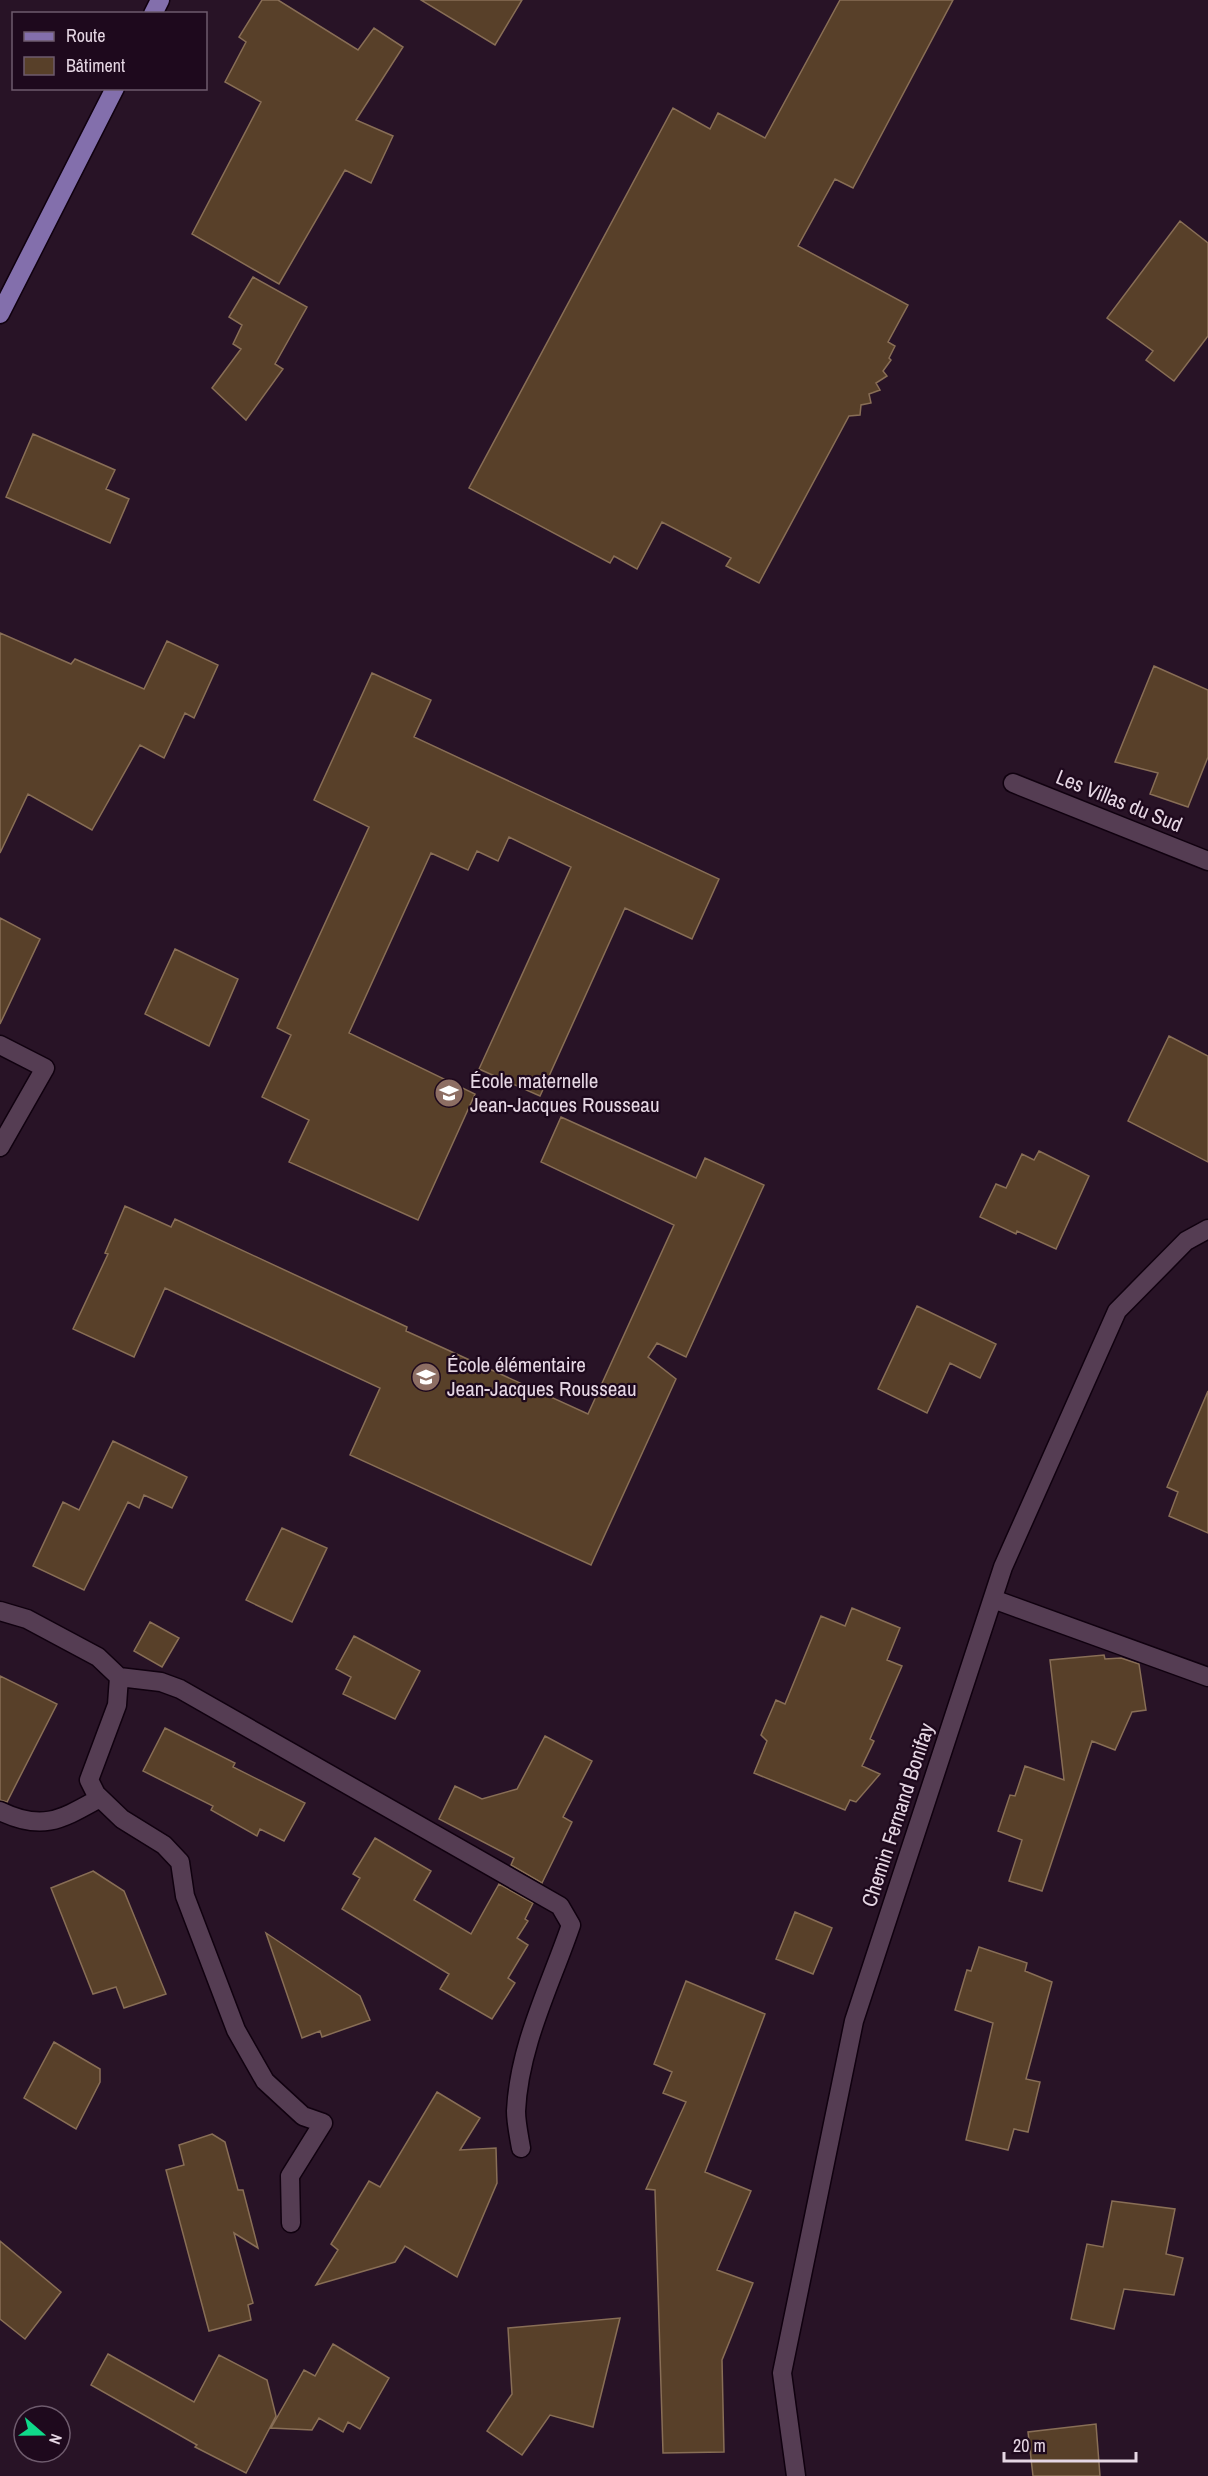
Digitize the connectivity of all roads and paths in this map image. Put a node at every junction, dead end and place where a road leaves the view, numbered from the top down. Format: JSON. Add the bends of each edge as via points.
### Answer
{"nodes":[{"id":1,"x":114,"y":90,"type":"edge"},
{"id":2,"x":0,"y":314,"type":"edge"},
{"id":3,"x":1013,"y":783,"type":"dead end"},
{"id":4,"x":1208,"y":861,"type":"edge"},
{"id":5,"x":0,"y":1045,"type":"edge"},
{"id":6,"x":0,"y":1147,"type":"edge"},
{"id":7,"x":1208,"y":1229,"type":"edge"},
{"id":8,"x":993,"y":1599,"type":"junction"},
{"id":9,"x":0,"y":1611,"type":"edge"},
{"id":10,"x":119,"y":1677,"type":"junction"},
{"id":11,"x":1208,"y":1677,"type":"edge"},
{"id":12,"x":100,"y":1798,"type":"junction"},
{"id":13,"x":0,"y":1811,"type":"edge"},
{"id":14,"x":521,"y":2148,"type":"dead end"},
{"id":15,"x":291,"y":2223,"type":"dead end"},
{"id":16,"x":796,"y":2476,"type":"edge"}],
"edges":[{"from":1,"to":2,"type":"main road"},
{"from":3,"to":4,"type":"street","name":"Les Villas du Sud"},
{"from":5,"to":6,"type":"street","via":[[45,1068]]},
{"from":7,"to":8,"type":"street","name":"Chemin Fernand Bonifay","via":[[1186,1240],[1117,1311],[1003,1567]]},
{"from":8,"to":11,"type":"street"},
{"from":8,"to":16,"type":"street","name":"Chemin Fernand Bonifay","via":[[854,2020],[782,2373]]},
{"from":9,"to":10,"type":"street","via":[[27,1619],[98,1657]]},
{"from":10,"to":12,"type":"street","via":[[117,1705],[88,1780]]},
{"from":10,"to":14,"type":"street","via":[[161,1682],[180,1689],[560,1906],[571,1925],[529,2039],[520,2075],[516,2114]]},
{"from":12,"to":13,"type":"street","via":[[65,1817],[42,1823]]},
{"from":12,"to":15,"type":"street","via":[[122,1819],[164,1845],[180,1862],[185,1896],[236,2030],[265,2081],[303,2116],[323,2123],[290,2176]]}]}
